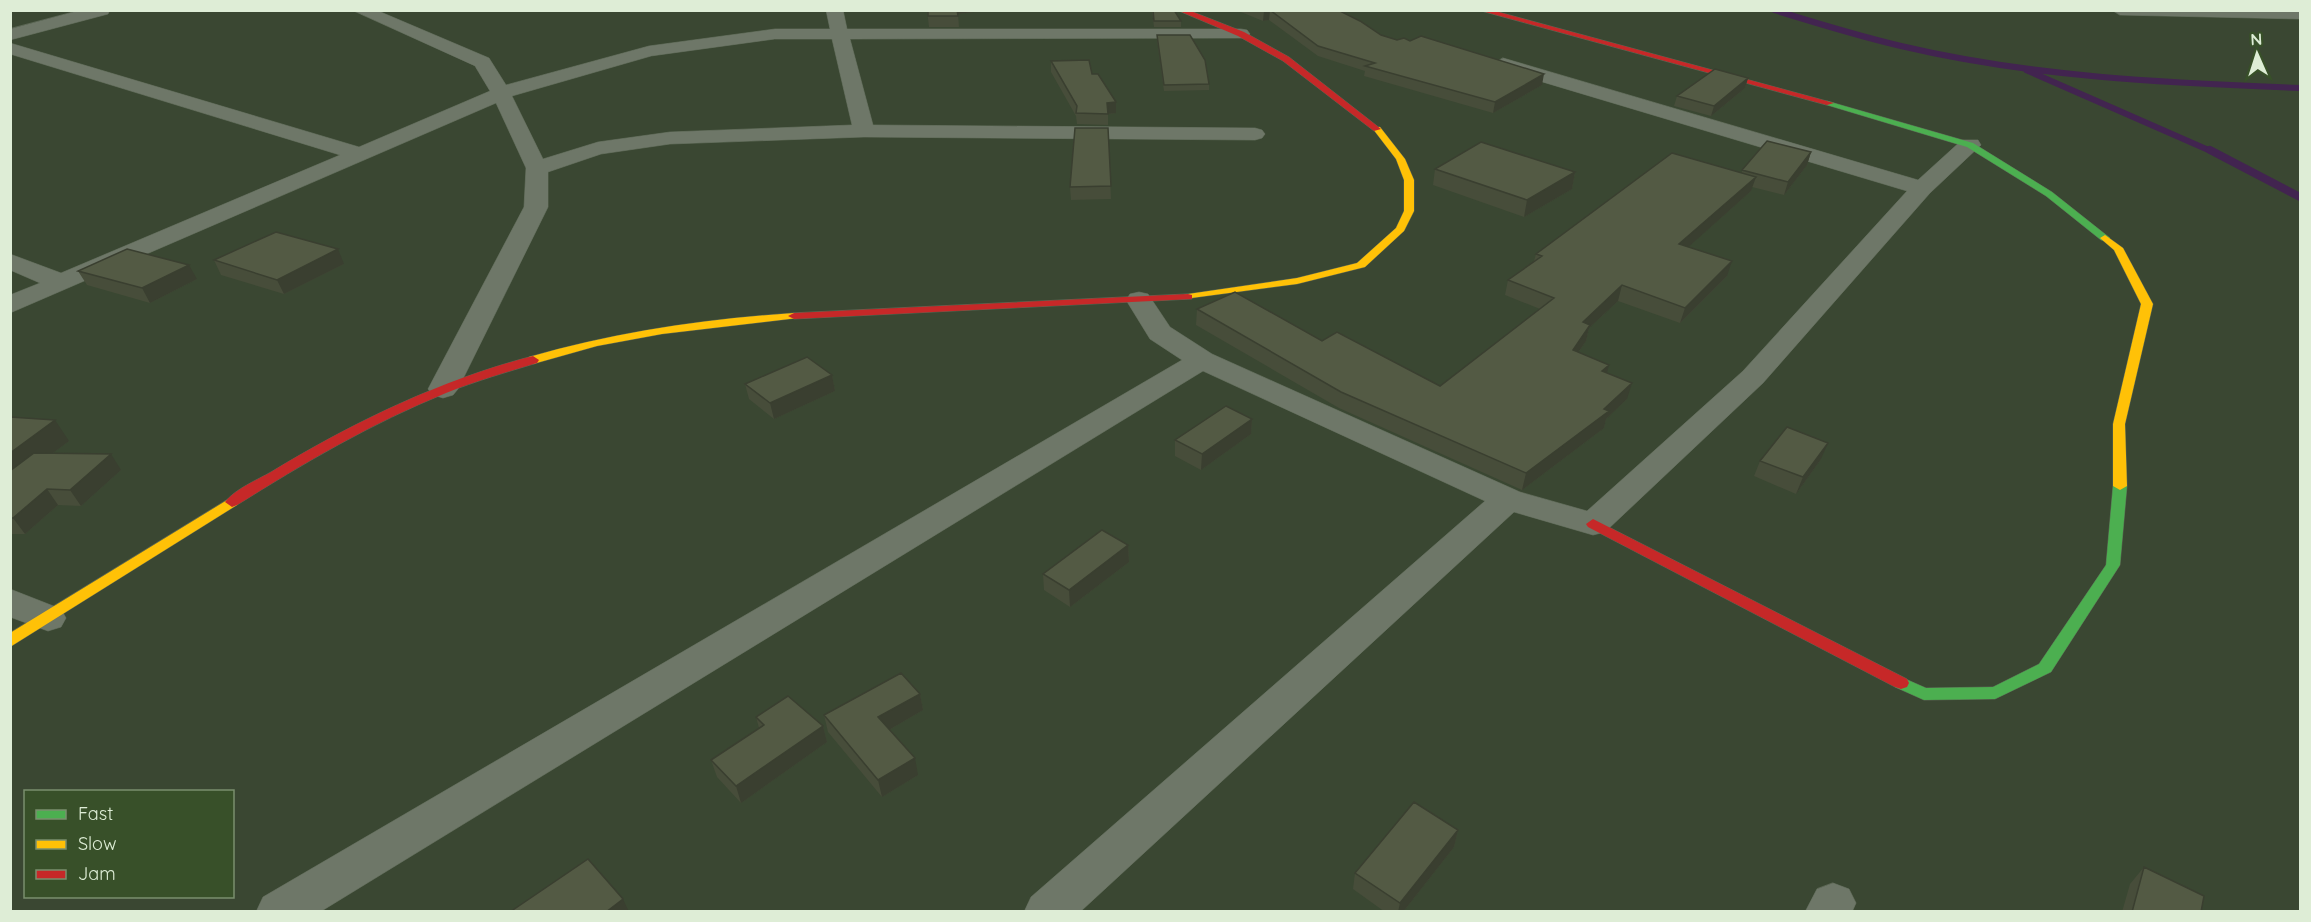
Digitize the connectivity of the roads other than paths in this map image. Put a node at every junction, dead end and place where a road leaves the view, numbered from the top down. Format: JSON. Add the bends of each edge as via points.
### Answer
{"nodes":[{"id":1,"x":102,"y":10,"type":"edge"},
{"id":2,"x":360,"y":10,"type":"edge"},
{"id":3,"x":834,"y":10,"type":"edge"},
{"id":4,"x":1180,"y":10,"type":"edge"},
{"id":5,"x":1481,"y":10,"type":"edge"},
{"id":6,"x":2120,"y":10,"type":"edge"},
{"id":7,"x":2301,"y":14,"type":"edge"},
{"id":8,"x":842,"y":34,"type":"junction"},
{"id":9,"x":1241,"y":34,"type":"junction"},
{"id":10,"x":10,"y":35,"type":"edge"},
{"id":11,"x":17,"y":54,"type":"edge"},
{"id":12,"x":1484,"y":58,"type":"edge"},
{"id":13,"x":501,"y":93,"type":"junction"},
{"id":14,"x":864,"y":131,"type":"junction"},
{"id":15,"x":1255,"y":134,"type":"dead end"},
{"id":16,"x":1970,"y":145,"type":"junction"},
{"id":17,"x":360,"y":154,"type":"junction"},
{"id":18,"x":537,"y":168,"type":"junction"},
{"id":19,"x":1922,"y":188,"type":"junction"},
{"id":20,"x":10,"y":261,"type":"edge"},
{"id":21,"x":63,"y":283,"type":"junction"},
{"id":22,"x":1139,"y":300,"type":"junction"},
{"id":23,"x":10,"y":306,"type":"edge"},
{"id":24,"x":1202,"y":360,"type":"junction"},
{"id":25,"x":443,"y":389,"type":"junction"},
{"id":26,"x":1508,"y":499,"type":"junction"},
{"id":27,"x":1593,"y":524,"type":"junction"},
{"id":28,"x":10,"y":602,"type":"edge"},
{"id":29,"x":48,"y":618,"type":"junction"},
{"id":30,"x":10,"y":640,"type":"edge"},
{"id":31,"x":279,"y":912,"type":"edge"},
{"id":32,"x":1047,"y":912,"type":"edge"}],
"edges":[{"from":1,"to":10,"type":"street"},
{"from":2,"to":13,"type":"street","via":[[482,62]]},
{"from":3,"to":8,"type":"street"},
{"from":4,"to":9,"type":"street"},
{"from":5,"to":16,"type":"street","via":[[1857,110]]},
{"from":6,"to":7,"type":"street"},
{"from":8,"to":9,"type":"street"},
{"from":8,"to":13,"type":"street","via":[[775,34],[649,51]]},
{"from":8,"to":14,"type":"street"},
{"from":9,"to":22,"type":"street","via":[[1286,59],[1380,131],[1409,180],[1409,211],[1401,229],[1360,264],[1297,281]]},
{"from":11,"to":17,"type":"street"},
{"from":12,"to":19,"type":"street"},
{"from":13,"to":17,"type":"street"},
{"from":13,"to":18,"type":"street"},
{"from":14,"to":15,"type":"street"},
{"from":14,"to":18,"type":"street","via":[[670,138],[598,148]]},
{"from":16,"to":19,"type":"street"},
{"from":16,"to":27,"type":"street","via":[[2049,194],[2118,248],[2147,304],[2119,424],[2114,565],[2045,668],[1995,693],[1924,693]]},
{"from":17,"to":21,"type":"street"},
{"from":18,"to":25,"type":"street","via":[[536,207]]},
{"from":19,"to":27,"type":"street","via":[[1753,377]]},
{"from":20,"to":21,"type":"street"},
{"from":21,"to":23,"type":"street"},
{"from":22,"to":24,"type":"street","via":[[1160,333]]},
{"from":22,"to":25,"type":"street","via":[[717,321],[551,354]]},
{"from":24,"to":26,"type":"street"},
{"from":24,"to":31,"type":"street"},
{"from":25,"to":29,"type":"street","via":[[387,414],[275,475]]},
{"from":26,"to":27,"type":"street"},
{"from":26,"to":32,"type":"street"},
{"from":28,"to":29,"type":"street"},
{"from":29,"to":30,"type":"street"}]}
